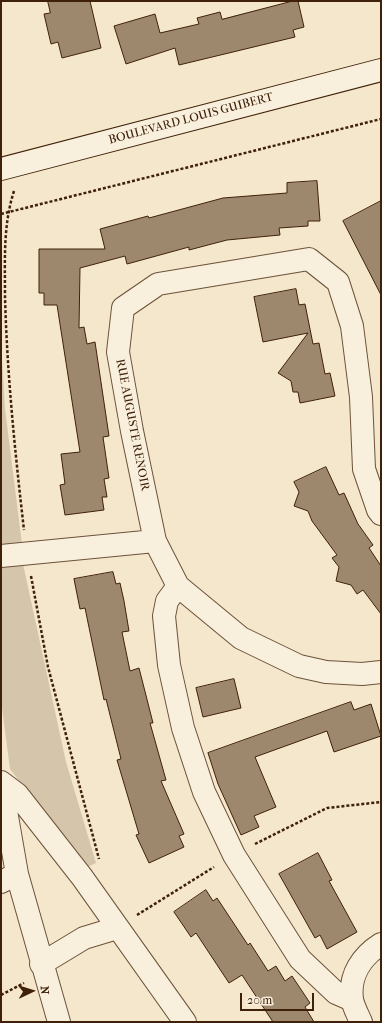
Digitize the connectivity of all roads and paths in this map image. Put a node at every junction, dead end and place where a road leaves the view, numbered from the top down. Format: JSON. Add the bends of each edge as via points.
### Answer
{"nodes":[{"id":1,"x":381,"y":70,"type":"edge"},
{"id":2,"x":381,"y":119,"type":"edge"},
{"id":3,"x":1,"y":169,"type":"edge"},
{"id":4,"x":1,"y":214,"type":"edge"},
{"id":5,"x":381,"y":514,"type":"edge"},
{"id":6,"x":155,"y":541,"type":"junction"},
{"id":7,"x":1,"y":556,"type":"edge"},
{"id":8,"x":178,"y":586,"type":"junction"},
{"id":9,"x":381,"y":672,"type":"edge"},
{"id":10,"x":1,"y":782,"type":"edge"},
{"id":11,"x":9,"y":878,"type":"edge"},
{"id":12,"x":117,"y":928,"type":"junction"},
{"id":13,"x":381,"y":944,"type":"edge"},
{"id":14,"x":41,"y":964,"type":"junction"},
{"id":15,"x":352,"y":1000,"type":"junction"},
{"id":16,"x":59,"y":1022,"type":"edge"},
{"id":17,"x":185,"y":1022,"type":"edge"},
{"id":18,"x":361,"y":1022,"type":"edge"}],
"edges":[{"from":1,"to":3,"type":"street","name":"BOULEVARD LOUIS GUIBERT"},
{"from":2,"to":4,"type":"path"},
{"from":5,"to":6,"type":"street","name":"RUE AUGUSTE RENOIR","via":[[364,469],[361,397],[352,326],[338,282],[309,259],[158,284],[123,308],[118,352]]},
{"from":6,"to":7,"type":"street"},
{"from":6,"to":8,"type":"street","name":"RUE AUGUSTE RENOIR"},
{"from":8,"to":9,"type":"street","name":"RUE AUGUSTE RENOIR","via":[[241,638],[299,666],[326,672]]},
{"from":8,"to":15,"type":"street","via":[[167,601],[164,616],[169,665],[183,728],[204,792],[234,855],[300,960],[336,993]]},
{"from":10,"to":11,"type":"street"},
{"from":10,"to":12,"type":"street","via":[[22,800]]},
{"from":11,"to":14,"type":"street"},
{"from":12,"to":14,"type":"street","via":[[84,938]]},
{"from":12,"to":17,"type":"street"},
{"from":13,"to":15,"type":"street","via":[[370,951],[361,962],[352,982]]},
{"from":14,"to":16,"type":"street"},
{"from":15,"to":18,"type":"street"}]}
